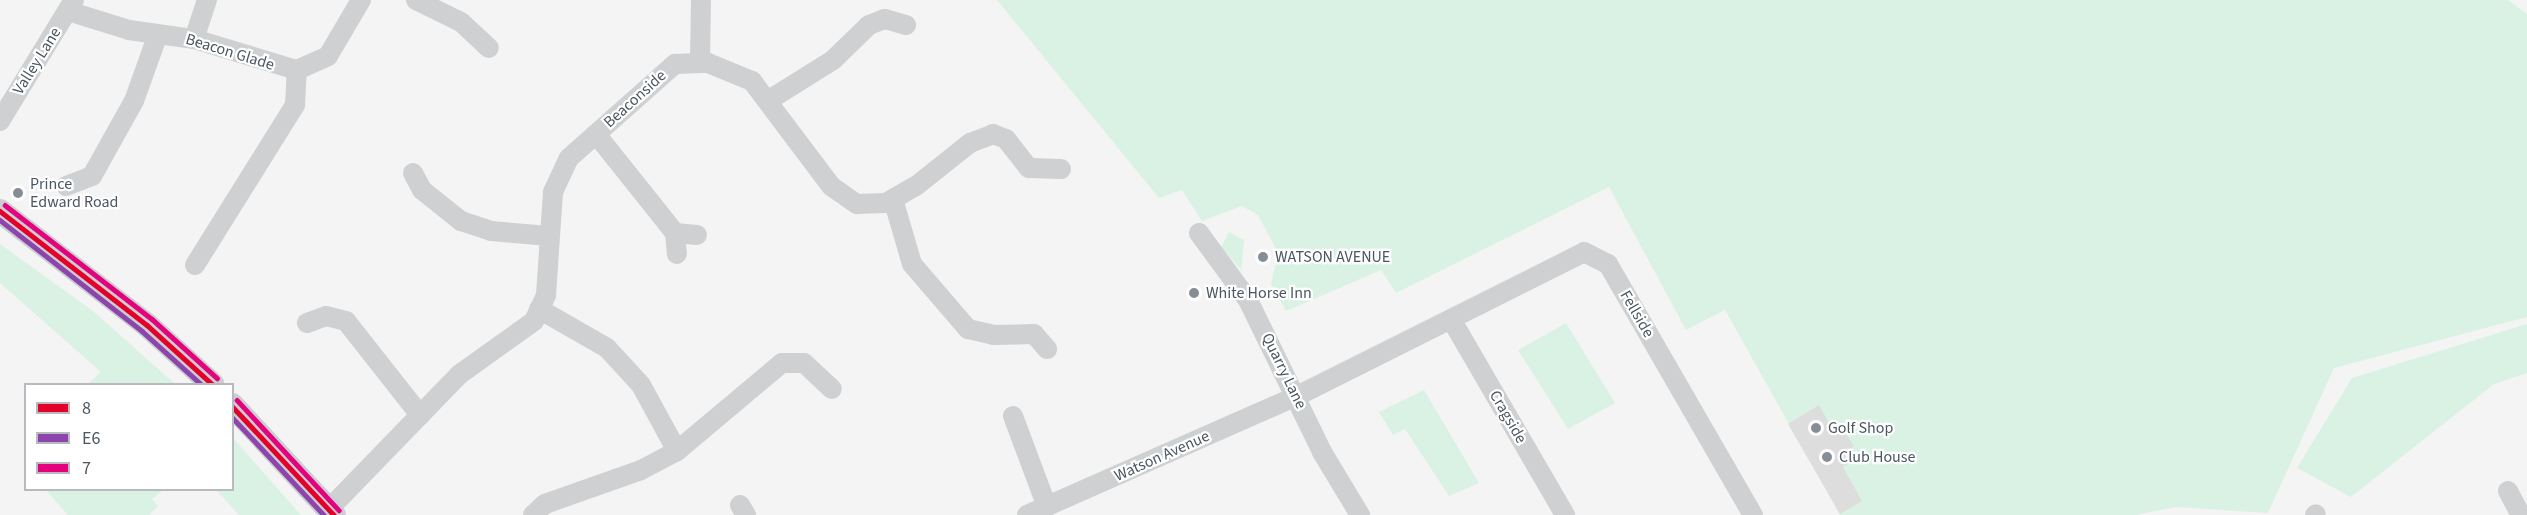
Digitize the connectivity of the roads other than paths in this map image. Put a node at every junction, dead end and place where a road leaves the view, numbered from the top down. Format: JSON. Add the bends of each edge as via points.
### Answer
{"nodes":[{"id":1,"x":207,"y":0,"type":"edge"},
{"id":2,"x":361,"y":0,"type":"edge"},
{"id":3,"x":416,"y":0,"type":"edge"},
{"id":4,"x":701,"y":0,"type":"edge"},
{"id":5,"x":71,"y":5,"type":"edge"},
{"id":6,"x":906,"y":25,"type":"dead end"},
{"id":7,"x":158,"y":34,"type":"junction"},
{"id":8,"x":194,"y":39,"type":"junction"},
{"id":9,"x":489,"y":48,"type":"dead end"},
{"id":10,"x":700,"y":63,"type":"junction"},
{"id":11,"x":297,"y":70,"type":"junction"},
{"id":12,"x":769,"y":100,"type":"junction"},
{"id":13,"x":0,"y":121,"type":"edge"},
{"id":14,"x":596,"y":134,"type":"junction"},
{"id":15,"x":1061,"y":169,"type":"dead end"},
{"id":16,"x":413,"y":173,"type":"dead end"},
{"id":17,"x":66,"y":186,"type":"dead end"},
{"id":18,"x":893,"y":199,"type":"junction"},
{"id":19,"x":0,"y":211,"type":"edge"},
{"id":20,"x":675,"y":233,"type":"junction"},
{"id":21,"x":1199,"y":233,"type":"dead end"},
{"id":22,"x":697,"y":235,"type":"dead end"},
{"id":23,"x":549,"y":236,"type":"junction"},
{"id":24,"x":677,"y":254,"type":"dead end"},
{"id":25,"x":195,"y":265,"type":"dead end"},
{"id":26,"x":539,"y":309,"type":"junction"},
{"id":27,"x":1451,"y":319,"type":"junction"},
{"id":28,"x":307,"y":323,"type":"dead end"},
{"id":29,"x":1047,"y":349,"type":"dead end"},
{"id":30,"x":211,"y":383,"type":"edge"},
{"id":31,"x":832,"y":389,"type":"dead end"},
{"id":32,"x":1297,"y":396,"type":"junction"},
{"id":33,"x":234,"y":407,"type":"edge"},
{"id":34,"x":420,"y":415,"type":"junction"},
{"id":35,"x":1013,"y":416,"type":"dead end"},
{"id":36,"x":677,"y":451,"type":"junction"},
{"id":37,"x":2508,"y":491,"type":"dead end"},
{"id":38,"x":1047,"y":507,"type":"junction"},
{"id":39,"x":331,"y":512,"type":"edge"},
{"id":40,"x":533,"y":515,"type":"edge"},
{"id":41,"x":1027,"y":515,"type":"edge"},
{"id":42,"x":1360,"y":515,"type":"edge"},
{"id":43,"x":1564,"y":515,"type":"edge"},
{"id":44,"x":1753,"y":515,"type":"edge"},
{"id":45,"x":2521,"y":515,"type":"edge"}],
"edges":[{"from":1,"to":8,"type":"street"},
{"from":2,"to":11,"type":"street","name":"Beacon Glade","via":[[328,56]]},
{"from":3,"to":9,"type":"street","via":[[461,22]]},
{"from":4,"to":10,"type":"street"},
{"from":5,"to":7,"type":"street","name":"Beacon Glade"},
{"from":5,"to":13,"type":"street","name":"Valley Lane"},
{"from":6,"to":12,"type":"street","via":[[885,19],[869,26],[833,60]]},
{"from":7,"to":8,"type":"street","name":"Beacon Glade"},
{"from":7,"to":17,"type":"street","via":[[134,101],[92,176]]},
{"from":8,"to":11,"type":"street","name":"Beacon Glade"},
{"from":10,"to":12,"type":"street","name":"Beaconside","via":[[752,81]]},
{"from":10,"to":14,"type":"street","name":"Beaconside","via":[[675,64]]},
{"from":11,"to":25,"type":"street","via":[[295,105]]},
{"from":12,"to":18,"type":"street","name":"Beaconside","via":[[831,186],[857,204]]},
{"from":14,"to":20,"type":"street"},
{"from":14,"to":23,"type":"street","name":"Beaconside","via":[[569,158],[553,192]]},
{"from":15,"to":18,"type":"street","name":"Beaconside","via":[[1029,168],[1006,138],[993,134],[970,143]]},
{"from":16,"to":23,"type":"street","via":[[427,195],[461,221],[491,231]]},
{"from":18,"to":29,"type":"street","via":[[912,264],[968,329],[993,335],[1034,333]]},
{"from":19,"to":30,"type":"main road","via":[[147,325]]},
{"from":20,"to":22,"type":"street"},
{"from":20,"to":24,"type":"street"},
{"from":21,"to":32,"type":"street","name":"Quarry Lane","via":[[1248,300]]},
{"from":23,"to":26,"type":"street","name":"Beaconside","via":[[546,295]]},
{"from":26,"to":34,"type":"street","name":"Beaconside","via":[[534,321],[459,374]]},
{"from":26,"to":36,"type":"street","via":[[607,348],[641,385]]},
{"from":27,"to":32,"type":"street","name":"Watson Avenue"},
{"from":27,"to":43,"type":"street","name":"Cragside"},
{"from":27,"to":44,"type":"street","name":"Fellside","via":[[1584,252],[1608,264]]},
{"from":28,"to":34,"type":"street","via":[[326,316],[346,321]]},
{"from":31,"to":36,"type":"street","via":[[804,363],[782,363]]},
{"from":32,"to":38,"type":"street","name":"Watson Avenue"},
{"from":32,"to":42,"type":"street","name":"Quarry Lane","via":[[1322,452]]},
{"from":33,"to":39,"type":"main road"},
{"from":34,"to":39,"type":"street","name":"Beaconside"},
{"from":35,"to":38,"type":"street"},
{"from":36,"to":40,"type":"street","via":[[641,470],[545,504]]},
{"from":37,"to":45,"type":"street"},
{"from":38,"to":41,"type":"street","name":"Watson Avenue"}]}
